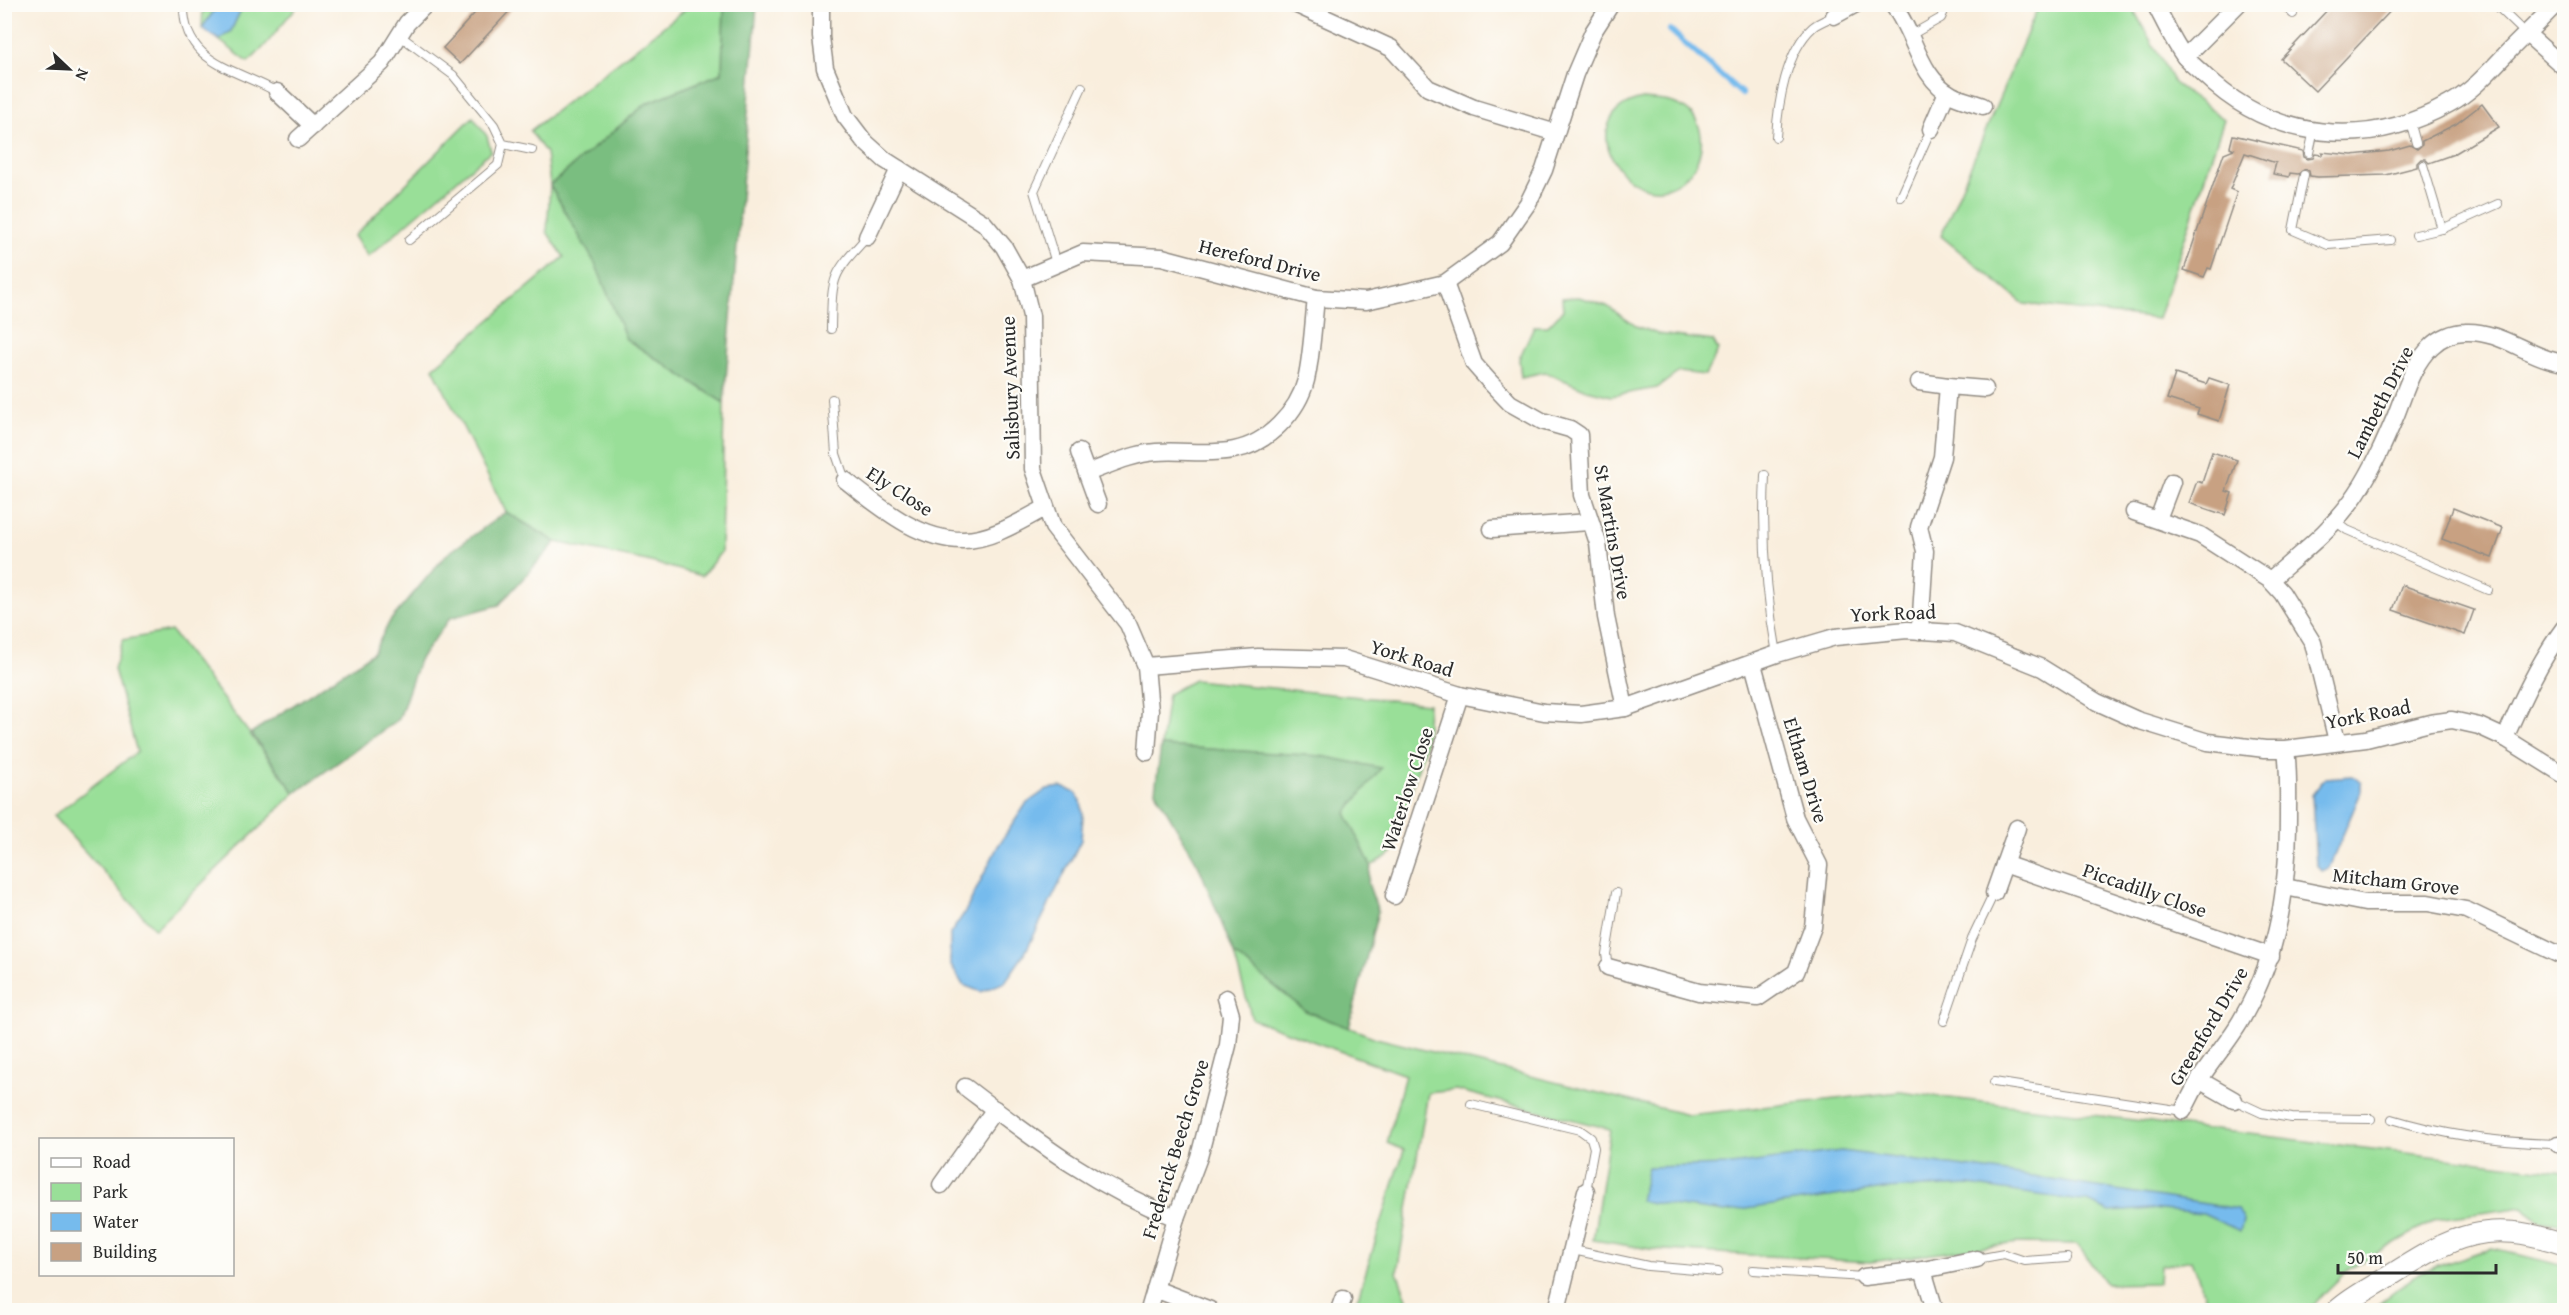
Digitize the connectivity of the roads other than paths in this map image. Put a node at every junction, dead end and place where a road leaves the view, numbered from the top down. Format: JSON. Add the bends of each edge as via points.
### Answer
{"nodes":[{"id":1,"x":184,"y":4,"type":"edge"},
{"id":2,"x":426,"y":4,"type":"edge"},
{"id":3,"x":821,"y":4,"type":"edge"},
{"id":4,"x":1294,"y":4,"type":"edge"},
{"id":5,"x":1611,"y":4,"type":"edge"},
{"id":6,"x":1856,"y":4,"type":"edge"},
{"id":7,"x":1892,"y":4,"type":"edge"},
{"id":8,"x":1947,"y":4,"type":"edge"},
{"id":9,"x":2155,"y":4,"type":"edge"},
{"id":10,"x":2238,"y":4,"type":"edge"},
{"id":11,"x":2283,"y":4,"type":"edge"},
{"id":12,"x":2495,"y":4,"type":"edge"},
{"id":13,"x":2556,"y":4,"type":"edge"},
{"id":14,"x":2293,"y":14,"type":"dead end"},
{"id":15,"x":1834,"y":16,"type":"joint"},
{"id":16,"x":2527,"y":34,"type":"junction"},
{"id":17,"x":399,"y":35,"type":"junction"},
{"id":18,"x":1911,"y":35,"type":"junction"},
{"id":19,"x":2185,"y":57,"type":"junction"},
{"id":20,"x":2565,"y":67,"type":"edge"},
{"id":21,"x":1082,"y":87,"type":"dead end"},
{"id":22,"x":277,"y":92,"type":"joint"},
{"id":23,"x":1947,"y":92,"type":"junction"},
{"id":24,"x":1983,"y":106,"type":"dead end"},
{"id":25,"x":2410,"y":121,"type":"junction"},
{"id":26,"x":313,"y":126,"type":"junction"},
{"id":27,"x":1931,"y":129,"type":"joint"},
{"id":28,"x":2314,"y":130,"type":"junction"},
{"id":29,"x":1556,"y":133,"type":"junction"},
{"id":30,"x":1776,"y":137,"type":"dead end"},
{"id":31,"x":298,"y":139,"type":"dead end"},
{"id":32,"x":2416,"y":143,"type":"dead end"},
{"id":33,"x":503,"y":144,"type":"junction"},
{"id":34,"x":532,"y":150,"type":"dead end"},
{"id":35,"x":2309,"y":153,"type":"dead end"},
{"id":36,"x":2422,"y":165,"type":"dead end"},
{"id":37,"x":898,"y":169,"type":"junction"},
{"id":38,"x":2304,"y":175,"type":"dead end"},
{"id":39,"x":1901,"y":197,"type":"dead end"},
{"id":40,"x":2498,"y":204,"type":"dead end"},
{"id":41,"x":2442,"y":229,"type":"junction"},
{"id":42,"x":2416,"y":235,"type":"dead end"},
{"id":43,"x":867,"y":237,"type":"joint"},
{"id":44,"x":409,"y":240,"type":"dead end"},
{"id":45,"x":2391,"y":240,"type":"dead end"},
{"id":46,"x":1056,"y":263,"type":"junction"},
{"id":47,"x":1022,"y":279,"type":"junction"},
{"id":48,"x":1445,"y":283,"type":"junction"},
{"id":49,"x":1316,"y":298,"type":"junction"},
{"id":50,"x":831,"y":329,"type":"dead end"},
{"id":51,"x":2565,"y":363,"type":"edge"},
{"id":52,"x":1919,"y":382,"type":"dead end"},
{"id":53,"x":1948,"y":386,"type":"junction"},
{"id":54,"x":1985,"y":389,"type":"dead end"},
{"id":55,"x":832,"y":399,"type":"dead end"},
{"id":56,"x":1079,"y":452,"type":"dead end"},
{"id":57,"x":1087,"y":473,"type":"junction"},
{"id":58,"x":1765,"y":475,"type":"dead end"},
{"id":59,"x":845,"y":480,"type":"joint"},
{"id":60,"x":2172,"y":482,"type":"dead end"},
{"id":61,"x":1098,"y":504,"type":"dead end"},
{"id":62,"x":1045,"y":508,"type":"junction"},
{"id":63,"x":2134,"y":512,"type":"dead end"},
{"id":64,"x":2158,"y":519,"type":"junction"},
{"id":65,"x":2335,"y":521,"type":"junction"},
{"id":66,"x":1589,"y":522,"type":"junction"},
{"id":67,"x":1492,"y":529,"type":"dead end"},
{"id":68,"x":2270,"y":580,"type":"junction"},
{"id":69,"x":2488,"y":590,"type":"dead end"},
{"id":70,"x":2565,"y":628,"type":"edge"},
{"id":71,"x":1920,"y":631,"type":"junction"},
{"id":72,"x":1777,"y":654,"type":"junction"},
{"id":73,"x":1753,"y":664,"type":"junction"},
{"id":74,"x":1146,"y":666,"type":"junction"},
{"id":75,"x":1460,"y":695,"type":"junction"},
{"id":76,"x":1624,"y":708,"type":"junction"},
{"id":77,"x":2505,"y":738,"type":"junction"},
{"id":78,"x":2337,"y":741,"type":"junction"},
{"id":79,"x":2286,"y":749,"type":"junction"},
{"id":80,"x":1147,"y":752,"type":"dead end"},
{"id":81,"x":2565,"y":775,"type":"edge"},
{"id":82,"x":2017,"y":828,"type":"dead end"},
{"id":83,"x":2004,"y":864,"type":"junction"},
{"id":84,"x":2285,"y":887,"type":"junction"},
{"id":85,"x":1616,"y":893,"type":"dead end"},
{"id":86,"x":1994,"y":893,"type":"joint"},
{"id":87,"x":1394,"y":896,"type":"dead end"},
{"id":88,"x":2271,"y":956,"type":"junction"},
{"id":89,"x":2565,"y":957,"type":"edge"},
{"id":90,"x":1608,"y":967,"type":"joint"},
{"id":91,"x":1226,"y":998,"type":"dead end"},
{"id":92,"x":1944,"y":1021,"type":"dead end"},
{"id":93,"x":2199,"y":1080,"type":"junction"},
{"id":94,"x":1994,"y":1082,"type":"dead end"},
{"id":95,"x":965,"y":1087,"type":"dead end"},
{"id":96,"x":2234,"y":1100,"type":"joint"},
{"id":97,"x":1471,"y":1104,"type":"dead end"},
{"id":98,"x":995,"y":1109,"type":"junction"},
{"id":99,"x":2183,"y":1111,"type":"joint"},
{"id":100,"x":2372,"y":1119,"type":"dead end"},
{"id":101,"x":2392,"y":1119,"type":"dead end"},
{"id":102,"x":2561,"y":1144,"type":"edge"},
{"id":103,"x":941,"y":1185,"type":"dead end"},
{"id":104,"x":1586,"y":1191,"type":"joint"},
{"id":105,"x":1176,"y":1218,"type":"junction"},
{"id":106,"x":2565,"y":1244,"type":"edge"},
{"id":107,"x":1573,"y":1250,"type":"junction"},
{"id":108,"x":2067,"y":1258,"type":"dead end"},
{"id":109,"x":1977,"y":1259,"type":"joint"},
{"id":110,"x":1753,"y":1270,"type":"dead end"},
{"id":111,"x":1923,"y":1270,"type":"junction"},
{"id":112,"x":1718,"y":1272,"type":"dead end"},
{"id":113,"x":1864,"y":1277,"type":"joint"},
{"id":114,"x":1155,"y":1289,"type":"junction"},
{"id":115,"x":1149,"y":1311,"type":"edge"},
{"id":116,"x":1210,"y":1311,"type":"edge"},
{"id":117,"x":1557,"y":1311,"type":"edge"},
{"id":118,"x":1935,"y":1311,"type":"edge"},
{"id":119,"x":2338,"y":1311,"type":"edge"}],
"edges":[{"from":1,"to":22,"type":"lane","via":[[183,21],[192,44],[206,58]]},
{"from":2,"to":17,"type":"street"},
{"from":3,"to":37,"type":"street","name":"Salisbury Avenue","via":[[825,68],[845,116],[864,141]]},
{"from":4,"to":29,"type":"street","via":[[1391,48],[1428,88],[1474,108]]},
{"from":5,"to":29,"type":"street","name":"Hereford Drive","via":[[1593,32],[1575,74]]},
{"from":6,"to":15,"type":"street"},
{"from":7,"to":18,"type":"street"},
{"from":8,"to":18,"type":"lane","via":[[1941,18]]},
{"from":9,"to":19,"type":"street"},
{"from":10,"to":19,"type":"street"},
{"from":11,"to":14,"type":"lane"},
{"from":12,"to":16,"type":"lane"},
{"from":13,"to":16,"type":"street"},
{"from":15,"to":30,"type":"lane","via":[[1814,26],[1801,42],[1778,105]]},
{"from":16,"to":20,"type":"street"},
{"from":16,"to":25,"type":"street","via":[[2477,84],[2450,103]]},
{"from":17,"to":26,"type":"street","via":[[382,63]]},
{"from":17,"to":33,"type":"lane","via":[[453,75],[494,125]]},
{"from":18,"to":23,"type":"street","via":[[1931,78]]},
{"from":19,"to":28,"type":"street","via":[[2238,104],[2266,118]]},
{"from":21,"to":46,"type":"lane","via":[[1034,191]]},
{"from":22,"to":26,"type":"street"},
{"from":23,"to":24,"type":"street"},
{"from":23,"to":27,"type":"street"},
{"from":25,"to":28,"type":"street","via":[[2345,133]]},
{"from":25,"to":32,"type":"lane"},
{"from":26,"to":31,"type":"street"},
{"from":27,"to":39,"type":"lane"},
{"from":28,"to":35,"type":"lane"},
{"from":29,"to":48,"type":"street","name":"Hereford Drive","via":[[1528,203],[1500,243]]},
{"from":33,"to":34,"type":"lane"},
{"from":33,"to":44,"type":"lane","via":[[498,165]]},
{"from":36,"to":41,"type":"lane"},
{"from":37,"to":43,"type":"street"},
{"from":37,"to":47,"type":"street","name":"Salisbury Avenue","via":[[984,223],[1004,247]]},
{"from":38,"to":45,"type":"lane","via":[[2293,230],[2328,245]]},
{"from":40,"to":41,"type":"lane"},
{"from":41,"to":42,"type":"lane"},
{"from":43,"to":50,"type":"lane","via":[[840,266],[832,283]]},
{"from":46,"to":47,"type":"street","name":"Hereford Drive"},
{"from":46,"to":49,"type":"street","name":"Hereford Drive","via":[[1083,253],[1162,257]]},
{"from":47,"to":62,"type":"street","name":"Salisbury Avenue","via":[[1031,316],[1033,469]]},
{"from":48,"to":49,"type":"street","name":"Hereford Drive","via":[[1366,301]]},
{"from":48,"to":66,"type":"street","name":"St Martins Drive","via":[[1474,364],[1510,403],[1579,435],[1582,495]]},
{"from":49,"to":57,"type":"street","via":[[1306,380],[1288,416],[1274,429],[1236,450],[1156,452]]},
{"from":51,"to":65,"type":"street","name":"Lambeth Drive","via":[[2477,332],[2446,336],[2418,363],[2378,456]]},
{"from":52,"to":53,"type":"street"},
{"from":53,"to":54,"type":"street"},
{"from":53,"to":71,"type":"street","via":[[1942,457],[1918,526],[1925,551]]},
{"from":55,"to":59,"type":"lane","name":"Ely Close","via":[[836,454]]},
{"from":56,"to":57,"type":"street"},
{"from":57,"to":61,"type":"street"},
{"from":58,"to":72,"type":"lane","via":[[1765,560]]},
{"from":59,"to":62,"type":"street","name":"Ely Close","via":[[904,524],[933,536],[964,540],[985,536]]},
{"from":60,"to":64,"type":"street"},
{"from":62,"to":74,"type":"street","name":"Salisbury Avenue","via":[[1053,527],[1128,624]]},
{"from":63,"to":64,"type":"street"},
{"from":64,"to":68,"type":"street","via":[[2200,535]]},
{"from":65,"to":68,"type":"street","name":"Lambeth Drive"},
{"from":65,"to":69,"type":"lane","via":[[2347,530]]},
{"from":66,"to":67,"type":"street"},
{"from":66,"to":76,"type":"street","name":"St Martins Drive","via":[[1598,543],[1606,617]]},
{"from":68,"to":78,"type":"street","via":[[2313,643]]},
{"from":70,"to":77,"type":"street","via":[[2538,668]]},
{"from":71,"to":72,"type":"street","name":"York Road","via":[[1835,637]]},
{"from":71,"to":79,"type":"street","name":"York Road","via":[[1955,633],[2022,659],[2097,702],[2161,728],[2208,742]]},
{"from":72,"to":73,"type":"street","name":"York Road"},
{"from":73,"to":76,"type":"street","name":"York Road"},
{"from":73,"to":90,"type":"street","name":"Eltham Drive","via":[[1795,818],[1819,866],[1813,927],[1796,972],[1758,998],[1699,992]]},
{"from":74,"to":75,"type":"street","name":"York Road","via":[[1258,657],[1344,659]]},
{"from":74,"to":80,"type":"street","name":"Salisbury Avenue","via":[[1150,711]]},
{"from":75,"to":76,"type":"street","name":"York Road","via":[[1544,712],[1581,714]]},
{"from":75,"to":87,"type":"street","name":"Waterlow Close"},
{"from":77,"to":78,"type":"street","name":"York Road","via":[[2479,726],[2452,720],[2366,739]]},
{"from":77,"to":81,"type":"street","name":"York Road"},
{"from":78,"to":79,"type":"street","name":"York Road"},
{"from":79,"to":84,"type":"street","name":"Greenford Drive","via":[[2289,787]]},
{"from":82,"to":83,"type":"street"},
{"from":83,"to":86,"type":"street"},
{"from":83,"to":88,"type":"street","name":"Piccadilly Close"},
{"from":84,"to":88,"type":"street","name":"Greenford Drive"},
{"from":84,"to":89,"type":"street","name":"Mitcham Grove","via":[[2366,903],[2428,903],[2466,910]]},
{"from":85,"to":90,"type":"lane","via":[[1606,954]]},
{"from":86,"to":92,"type":"lane","via":[[1972,939]]},
{"from":88,"to":93,"type":"street","name":"Greenford Drive","via":[[2243,1017]]},
{"from":91,"to":105,"type":"street","name":"Frederick Beech Grove","via":[[1231,1015],[1228,1045],[1199,1157]]},
{"from":93,"to":96,"type":"street"},
{"from":93,"to":99,"type":"street","name":"Greenford Drive"},
{"from":94,"to":99,"type":"lane"},
{"from":95,"to":98,"type":"street"},
{"from":96,"to":100,"type":"lane","via":[[2262,1113],[2292,1118]]},
{"from":97,"to":104,"type":"lane","via":[[1580,1130],[1591,1138],[1594,1148]]},
{"from":98,"to":103,"type":"street"},
{"from":98,"to":105,"type":"street","via":[[1078,1170],[1116,1192]]},
{"from":101,"to":102,"type":"lane","via":[[2459,1137]]},
{"from":104,"to":107,"type":"street"},
{"from":105,"to":114,"type":"street","name":"Frederick Beech Grove"},
{"from":106,"to":119,"type":"street","via":[[2513,1233],[2480,1232],[2449,1241]]},
{"from":107,"to":112,"type":"lane","via":[[1647,1266]]},
{"from":107,"to":117,"type":"street"},
{"from":108,"to":109,"type":"lane","via":[[2025,1261],[2004,1254]]},
{"from":109,"to":111,"type":"street"},
{"from":110,"to":113,"type":"lane"},
{"from":111,"to":113,"type":"street"},
{"from":111,"to":118,"type":"street"},
{"from":114,"to":115,"type":"street","name":"Frederick Beech Grove"},
{"from":114,"to":116,"type":"street"}]}
